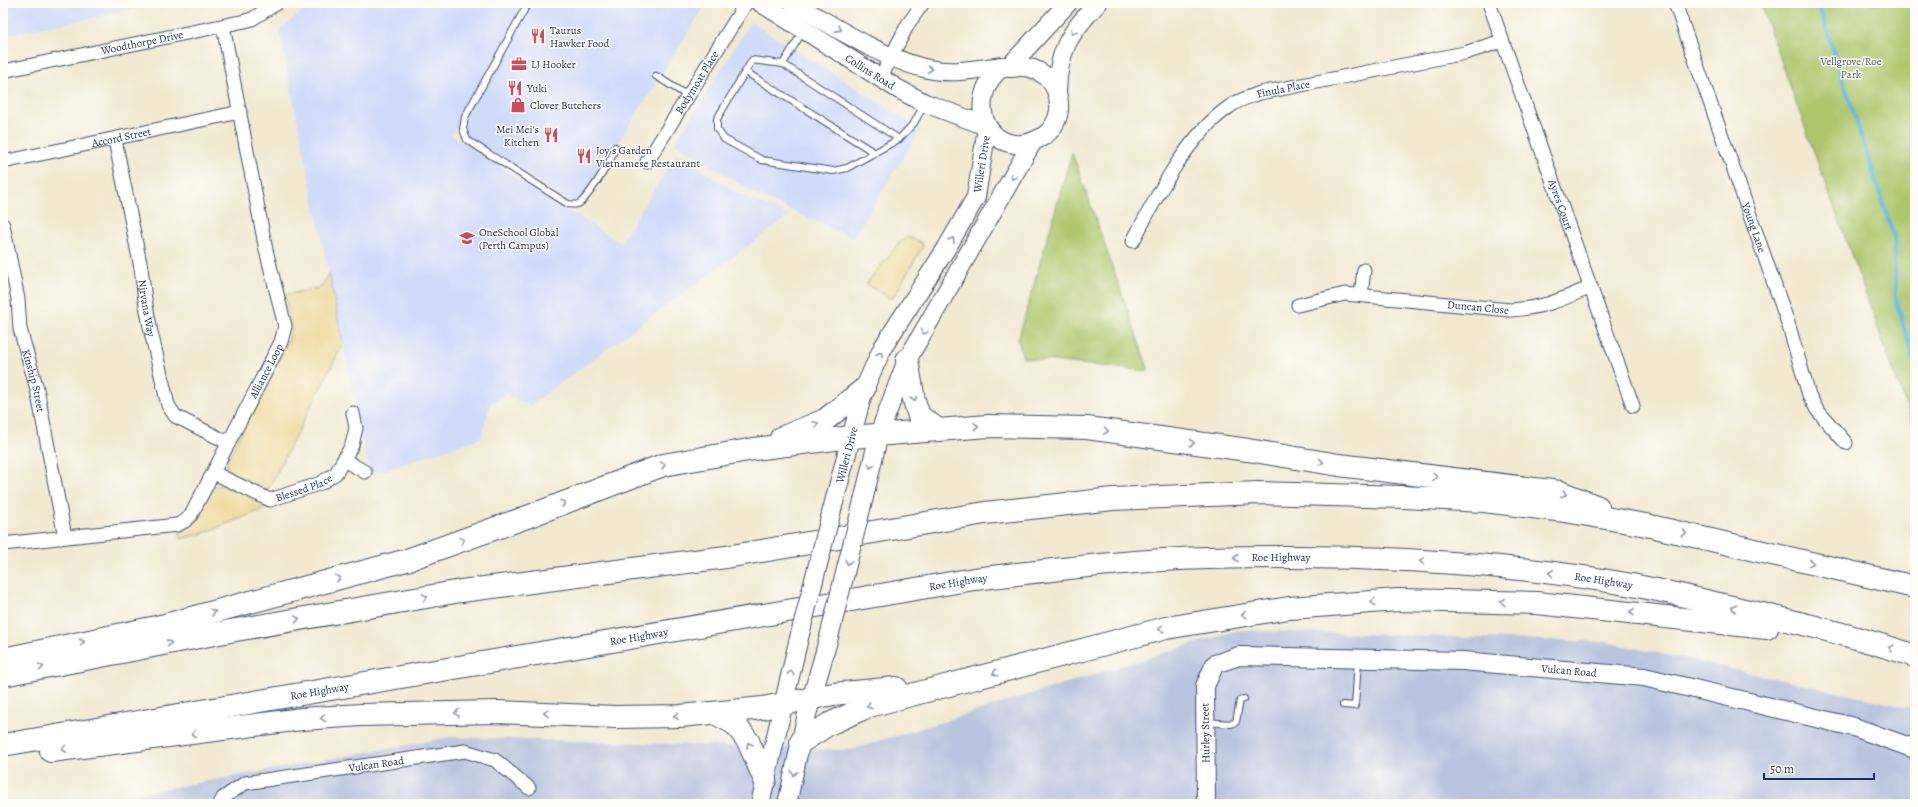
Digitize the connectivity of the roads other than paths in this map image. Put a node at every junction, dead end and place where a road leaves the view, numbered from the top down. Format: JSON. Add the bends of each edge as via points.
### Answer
{"nodes":[{"id":1,"x":277,"y":3,"type":"edge"},
{"id":2,"x":528,"y":3,"type":"edge"},
{"id":3,"x":746,"y":3,"type":"edge"},
{"id":4,"x":761,"y":3,"type":"edge"},
{"id":5,"x":793,"y":3,"type":"edge"},
{"id":6,"x":923,"y":3,"type":"edge"},
{"id":7,"x":1068,"y":3,"type":"edge"},
{"id":8,"x":1098,"y":3,"type":"edge"},
{"id":9,"x":1489,"y":3,"type":"edge"},
{"id":10,"x":1675,"y":3,"type":"edge"},
{"id":11,"x":808,"y":23,"type":"junction"},
{"id":12,"x":223,"y":26,"type":"junction"},
{"id":13,"x":1502,"y":41,"type":"junction"},
{"id":14,"x":893,"y":57,"type":"junction"},
{"id":15,"x":783,"y":64,"type":"junction"},
{"id":16,"x":1006,"y":67,"type":"junction"},
{"id":17,"x":3,"y":71,"type":"edge"},
{"id":18,"x":746,"y":72,"type":"junction"},
{"id":19,"x":656,"y":76,"type":"dead end"},
{"id":20,"x":880,"y":79,"type":"junction"},
{"id":21,"x":1057,"y":93,"type":"junction"},
{"id":22,"x":688,"y":96,"type":"junction"},
{"id":23,"x":925,"y":103,"type":"junction"},
{"id":24,"x":240,"y":112,"type":"junction"},
{"id":25,"x":987,"y":127,"type":"junction"},
{"id":26,"x":898,"y":139,"type":"junction"},
{"id":27,"x":115,"y":140,"type":"junction"},
{"id":28,"x":1032,"y":143,"type":"junction"},
{"id":29,"x":615,"y":147,"type":"dead end"},
{"id":30,"x":875,"y":152,"type":"junction"},
{"id":31,"x":3,"y":162,"type":"edge"},
{"id":32,"x":646,"y":162,"type":"dead end"},
{"id":33,"x":3,"y":225,"type":"edge"},
{"id":34,"x":1133,"y":241,"type":"dead end"},
{"id":35,"x":1364,"y":270,"type":"dead end"},
{"id":36,"x":1591,"y":287,"type":"junction"},
{"id":37,"x":1362,"y":295,"type":"junction"},
{"id":38,"x":1298,"y":306,"type":"dead end"},
{"id":39,"x":907,"y":360,"type":"junction"},
{"id":40,"x":864,"y":389,"type":"junction"},
{"id":41,"x":1633,"y":406,"type":"dead end"},
{"id":42,"x":353,"y":413,"type":"dead end"},
{"id":43,"x":937,"y":428,"type":"junction"},
{"id":44,"x":879,"y":434,"type":"junction"},
{"id":45,"x":851,"y":437,"type":"junction"},
{"id":46,"x":228,"y":442,"type":"junction"},
{"id":47,"x":1846,"y":443,"type":"dead end"},
{"id":48,"x":754,"y":449,"type":"junction"},
{"id":49,"x":344,"y":460,"type":"junction"},
{"id":50,"x":214,"y":472,"type":"junction"},
{"id":51,"x":365,"y":472,"type":"dead end"},
{"id":52,"x":1646,"y":525,"type":"junction"},
{"id":53,"x":65,"y":537,"type":"junction"},
{"id":54,"x":3,"y":544,"type":"edge"},
{"id":55,"x":1915,"y":587,"type":"edge"},
{"id":56,"x":1867,"y":640,"type":"junction"},
{"id":57,"x":1915,"y":656,"type":"edge"},
{"id":58,"x":3,"y":659,"type":"edge"},
{"id":59,"x":1358,"y":659,"type":"junction"},
{"id":60,"x":1215,"y":664,"type":"joint"},
{"id":61,"x":3,"y":675,"type":"edge"},
{"id":62,"x":961,"y":683,"type":"junction"},
{"id":63,"x":812,"y":698,"type":"junction"},
{"id":64,"x":1244,"y":699,"type":"dead end"},
{"id":65,"x":783,"y":704,"type":"junction"},
{"id":66,"x":1343,"y":705,"type":"dead end"},
{"id":67,"x":715,"y":713,"type":"junction"},
{"id":68,"x":1205,"y":722,"type":"junction"},
{"id":69,"x":801,"y":742,"type":"junction"},
{"id":70,"x":3,"y":745,"type":"edge"},
{"id":71,"x":1915,"y":749,"type":"edge"},
{"id":72,"x":3,"y":756,"type":"edge"},
{"id":73,"x":765,"y":780,"type":"junction"},
{"id":74,"x":529,"y":788,"type":"dead end"},
{"id":75,"x":220,"y":804,"type":"edge"},
{"id":76,"x":760,"y":804,"type":"edge"},
{"id":77,"x":787,"y":804,"type":"edge"},
{"id":78,"x":1206,"y":804,"type":"edge"}],
"edges":[{"from":1,"to":12,"type":"street","name":"Woodthorpe Drive","via":[[252,19]]},
{"from":2,"to":29,"type":"lane","via":[[465,117],[463,129],[467,140],[568,204],[577,204],[584,199],[612,157]]},
{"from":3,"to":22,"type":"street","name":"Bodymoat Place"},
{"from":4,"to":11,"type":"main road","name":"Collins Road"},
{"from":5,"to":11,"type":"main road","name":"Collins Road"},
{"from":6,"to":14,"type":"street","via":[[908,24]]},
{"from":7,"to":16,"type":"main road","name":"Willeri Drive"},
{"from":8,"to":21,"type":"main road","one_way":true,"via":[[1079,22],[1061,56]]},
{"from":9,"to":13,"type":"street","name":"Ayres Court"},
{"from":10,"to":47,"type":"street","name":"Young Lane","via":[[1788,323],[1809,395],[1817,410]]},
{"from":11,"to":14,"type":"main road","name":"Collins Road","one_way":true},
{"from":11,"to":15,"type":"lane"},
{"from":11,"to":20,"type":"main road","name":"Collins Road"},
{"from":12,"to":17,"type":"street","name":"Woodthorpe Drive"},
{"from":12,"to":24,"type":"street","name":"Alliance Loop"},
{"from":13,"to":34,"type":"street","name":"Finula Place","via":[[1465,54],[1260,93],[1230,106],[1208,124],[1190,145],[1149,210]]},
{"from":13,"to":36,"type":"street","name":"Ayres Court"},
{"from":14,"to":16,"type":"main road","name":"Collins Road","one_way":true,"via":[[925,68],[951,71]]},
{"from":14,"to":20,"type":"street"},
{"from":15,"to":18,"type":"lane","via":[[752,60]]},
{"from":15,"to":26,"type":"lane"},
{"from":16,"to":21,"type":"main road","via":[[1035,70],[1045,76]]},
{"from":16,"to":25,"type":"main road","name":"Willeri Drive","via":[[990,80],[983,94],[982,113]]},
{"from":18,"to":30,"type":"lane"},
{"from":18,"to":30,"type":"lane","via":[[718,119],[717,129],[724,139],[762,160],[833,171],[847,168]]},
{"from":19,"to":22,"type":"lane"},
{"from":20,"to":23,"type":"main road","name":"Collins Road"},
{"from":21,"to":28,"type":"main road","via":[[1059,103],[1054,126],[1047,134]]},
{"from":22,"to":32,"type":"street","name":"Bodymoat Place"},
{"from":23,"to":25,"type":"main road","name":"Collins Road"},
{"from":23,"to":26,"type":"lane","via":[[914,123]]},
{"from":24,"to":27,"type":"street","name":"Accord Street"},
{"from":24,"to":46,"type":"street","name":"Alliance Loop","via":[[266,250],[284,326],[281,342]]},
{"from":25,"to":28,"type":"main road","name":"Willeri Drive","via":[[1005,142],[1019,145]]},
{"from":40,"to":25,"type":"main road","name":"Willeri Drive","one_way":true,"via":[[883,347],[976,197]]},
{"from":26,"to":30,"type":"lane"},
{"from":27,"to":31,"type":"street","name":"Accord Street"},
{"from":27,"to":46,"type":"street","name":"Nirvana Way","via":[[141,268],[144,300],[168,405],[175,416]]},
{"from":28,"to":39,"type":"main road","one_way":true},
{"from":33,"to":53,"type":"street","name":"Kinship Street","via":[[18,299],[20,329],[37,389]]},
{"from":35,"to":37,"type":"street"},
{"from":36,"to":37,"type":"street","name":"Duncan Close","via":[[1549,305],[1510,310]]},
{"from":36,"to":41,"type":"street","name":"Ayres Court"},
{"from":37,"to":38,"type":"street","name":"Duncan Close","via":[[1345,294]]},
{"from":39,"to":43,"type":"highway","one_way":true,"via":[[919,416]]},
{"from":39,"to":44,"type":"main road"},
{"from":40,"to":45,"type":"main road","name":"Willeri Drive"},
{"from":48,"to":40,"type":"highway","one_way":true,"via":[[825,420]]},
{"from":42,"to":49,"type":"street","name":"Blessed Place","via":[[356,428],[352,445]]},
{"from":43,"to":44,"type":"highway"},
{"from":43,"to":52,"type":"highway","one_way":true,"via":[[1087,428],[1339,465],[1560,492]]},
{"from":44,"to":45,"type":"highway"},
{"from":44,"to":63,"type":"main road","one_way":true,"bridge":true},
{"from":45,"to":48,"type":"highway"},
{"from":65,"to":45,"type":"main road","name":"Willeri Drive","one_way":true,"bridge":true},
{"from":46,"to":50,"type":"street","name":"Alliance Loop"},
{"from":58,"to":48,"type":"highway","one_way":true,"via":[[162,626],[407,560],[663,464]]},
{"from":49,"to":50,"type":"street","name":"Blessed Place","via":[[336,473],[321,483],[270,500]]},
{"from":49,"to":51,"type":"street"},
{"from":50,"to":53,"type":"street","name":"Alliance Loop","via":[[191,515],[177,525]]},
{"from":52,"to":55,"type":"highway","one_way":true},
{"from":61,"to":52,"type":"highway","one_way":true,"via":[[230,631],[461,591],[726,556],[985,513],[1113,499],[1258,493],[1403,497],[1491,502]]},
{"from":53,"to":54,"type":"street","name":"Alliance Loop"},
{"from":57,"to":56,"type":"highway","name":"Roe Highway","one_way":true},
{"from":56,"to":62,"type":"highway","one_way":true,"via":[[1671,616],[1537,603],[1398,600],[1289,608],[1166,628]]},
{"from":56,"to":70,"type":"highway","name":"Roe Highway","one_way":true,"via":[[1642,587],[1518,569],[1363,558],[1199,558],[1130,562],[974,579]]},
{"from":59,"to":60,"type":"main road","name":"Vulcan Road","via":[[1239,656]]},
{"from":59,"to":66,"type":"lane","via":[[1355,706]]},
{"from":59,"to":71,"type":"main road","name":"Vulcan Road","via":[[1463,661],[1644,677],[1854,727]]},
{"from":60,"to":68,"type":"main road","name":"Hurley Street","via":[[1205,686]]},
{"from":62,"to":63,"type":"highway"},
{"from":62,"to":69,"type":"highway","one_way":true,"via":[[869,706],[829,724]]},
{"from":63,"to":65,"type":"highway"},
{"from":63,"to":69,"type":"main road"},
{"from":64,"to":68,"type":"lane","via":[[1240,700],[1236,722]]},
{"from":65,"to":67,"type":"highway"},
{"from":65,"to":73,"type":"main road","name":"Willeri Drive"},
{"from":67,"to":72,"type":"highway","one_way":true,"via":[[616,717],[496,712],[361,714]]},
{"from":73,"to":67,"type":"highway","one_way":true,"via":[[750,745],[735,724]]},
{"from":68,"to":78,"type":"main road","name":"Hurley Street"},
{"from":69,"to":77,"type":"main road","one_way":true},
{"from":73,"to":76,"type":"main road","name":"Willeri Drive"},
{"from":74,"to":75,"type":"street","name":"Vulcan Road","via":[[495,760],[465,751],[245,783],[223,798]]}]}
